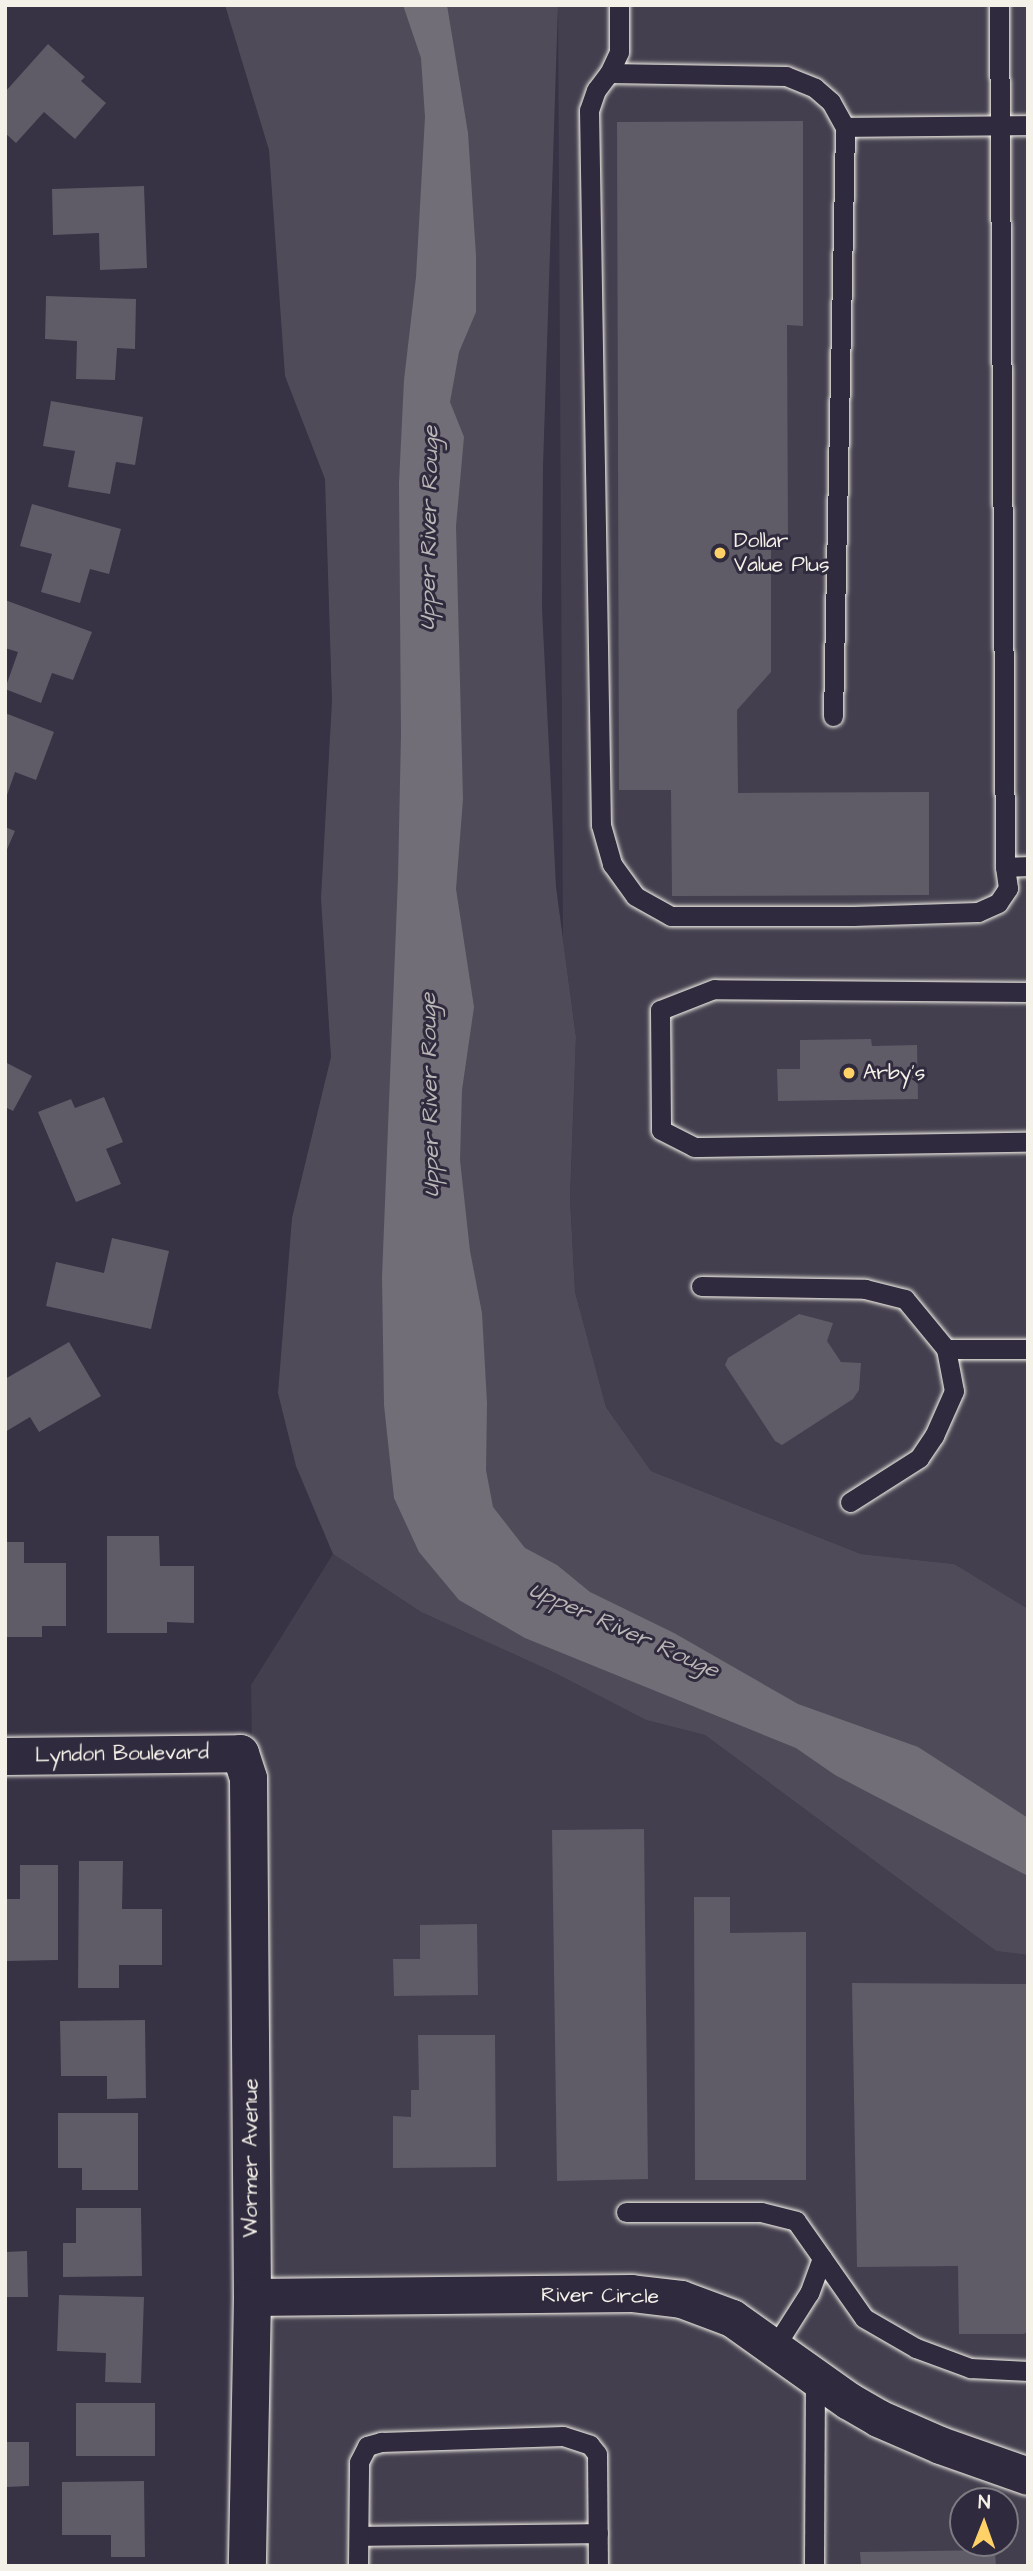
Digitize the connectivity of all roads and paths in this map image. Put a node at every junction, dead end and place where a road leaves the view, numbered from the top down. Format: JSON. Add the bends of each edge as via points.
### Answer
{"nodes":[{"id":1,"x":619,"y":5,"type":"edge"},
{"id":2,"x":999,"y":5,"type":"edge"},
{"id":3,"x":609,"y":74,"type":"junction"},
{"id":4,"x":997,"y":125,"type":"junction"},
{"id":5,"x":1028,"y":125,"type":"edge"},
{"id":6,"x":845,"y":127,"type":"junction"},
{"id":7,"x":833,"y":716,"type":"dead end"},
{"id":8,"x":1028,"y":866,"type":"edge"},
{"id":9,"x":1005,"y":867,"type":"junction"},
{"id":10,"x":1028,"y":992,"type":"edge"},
{"id":11,"x":1028,"y":1142,"type":"edge"},
{"id":12,"x":701,"y":1286,"type":"dead end"},
{"id":13,"x":946,"y":1349,"type":"junction"},
{"id":14,"x":1028,"y":1349,"type":"edge"},
{"id":15,"x":850,"y":1503,"type":"dead end"},
{"id":16,"x":240,"y":1752,"type":"joint"},
{"id":17,"x":5,"y":1756,"type":"edge"},
{"id":18,"x":626,"y":2212,"type":"dead end"},
{"id":19,"x":822,"y":2258,"type":"junction"},
{"id":20,"x":253,"y":2297,"type":"junction"},
{"id":21,"x":774,"y":2348,"type":"junction"},
{"id":22,"x":1028,"y":2371,"type":"edge"},
{"id":23,"x":816,"y":2378,"type":"junction"},
{"id":24,"x":1028,"y":2476,"type":"edge"},
{"id":25,"x":598,"y":2533,"type":"junction"},
{"id":26,"x":360,"y":2536,"type":"junction"},
{"id":27,"x":247,"y":2566,"type":"edge"},
{"id":28,"x":358,"y":2566,"type":"edge"},
{"id":29,"x":598,"y":2566,"type":"edge"},
{"id":30,"x":814,"y":2566,"type":"edge"}],
"edges":[{"from":1,"to":3,"type":"lane","via":[[619,52]]},
{"from":2,"to":4,"type":"lane"},
{"from":3,"to":6,"type":"lane","via":[[786,76],[815,88],[831,103]]},
{"from":3,"to":9,"type":"lane","via":[[596,90],[589,110],[601,825],[612,864],[635,896],[671,916],[978,912],[998,903],[1008,888]]},
{"from":4,"to":5,"type":"lane"},
{"from":4,"to":6,"type":"lane"},
{"from":4,"to":9,"type":"lane"},
{"from":6,"to":7,"type":"lane"},
{"from":8,"to":9,"type":"lane"},
{"from":10,"to":11,"type":"lane","via":[[714,989],[660,1010],[661,1130],[694,1147]]},
{"from":12,"to":13,"type":"lane","via":[[865,1289],[905,1299]]},
{"from":13,"to":14,"type":"lane"},
{"from":13,"to":15,"type":"lane","via":[[954,1391],[934,1436],[919,1458]]},
{"from":16,"to":17,"type":"street","name":"Lyndon Boulevard"},
{"from":16,"to":20,"type":"street","name":"Wormer Avenue","via":[[248,1779]]},
{"from":18,"to":19,"type":"lane","via":[[761,2212],[796,2221]]},
{"from":19,"to":21,"type":"lane","via":[[808,2293]]},
{"from":19,"to":22,"type":"lane","via":[[864,2318],[916,2348],[970,2368]]},
{"from":20,"to":21,"type":"street","name":"River Circle","via":[[644,2295],[705,2306],[732,2318]]},
{"from":20,"to":27,"type":"street","name":"Wormer Avenue"},
{"from":21,"to":23,"type":"street","name":"River Circle"},
{"from":23,"to":24,"type":"street","name":"River Circle","via":[[878,2418]]},
{"from":23,"to":30,"type":"lane"},
{"from":25,"to":26,"type":"lane"},
{"from":25,"to":26,"type":"lane","via":[[597,2454],[590,2445],[564,2436],[367,2446],[359,2462]]},
{"from":25,"to":29,"type":"lane"},
{"from":26,"to":28,"type":"lane"}]}
